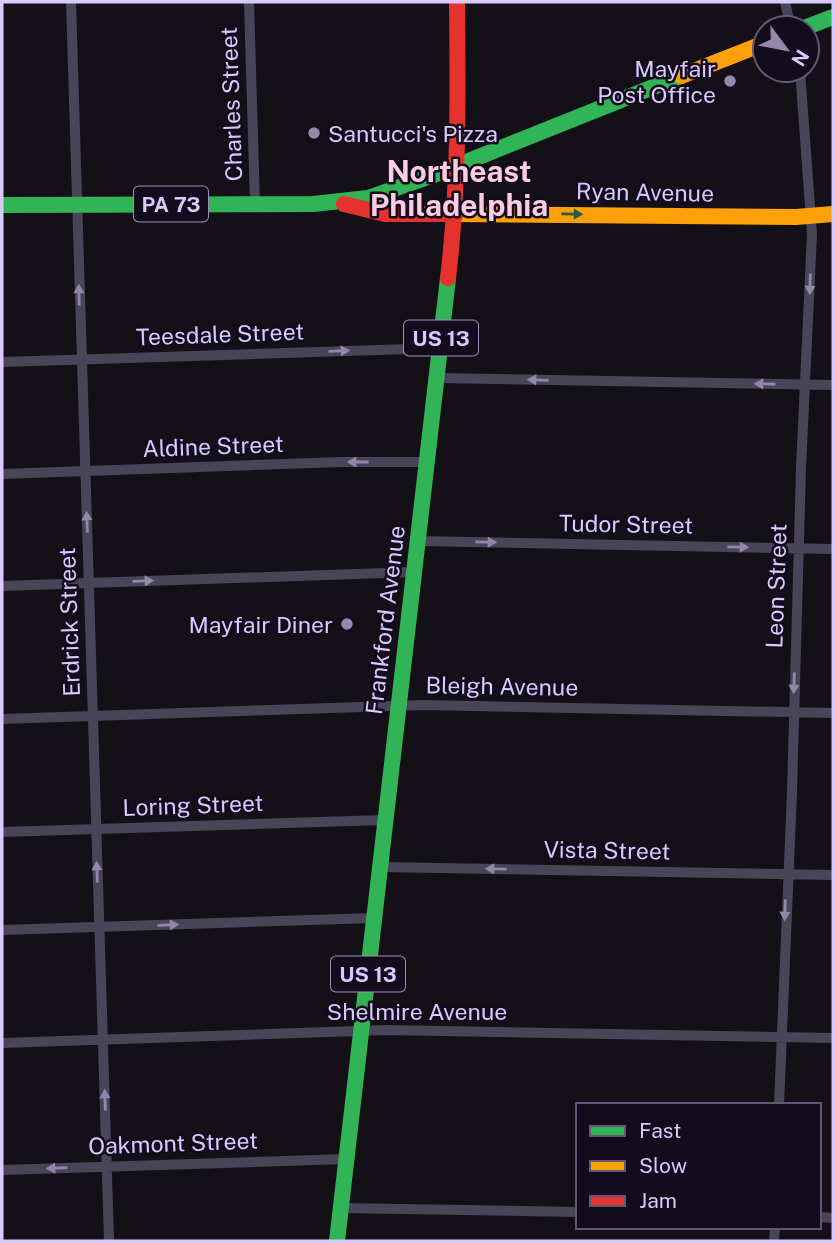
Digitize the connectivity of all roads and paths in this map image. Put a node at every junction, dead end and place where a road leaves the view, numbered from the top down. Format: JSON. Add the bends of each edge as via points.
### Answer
{"nodes":[{"id":1,"x":71,"y":2,"type":"edge"},
{"id":2,"x":249,"y":2,"type":"edge"},
{"id":3,"x":457,"y":2,"type":"edge"},
{"id":4,"x":751,"y":49,"type":"edge"},
{"id":5,"x":801,"y":84,"type":"edge"},
{"id":6,"x":458,"y":164,"type":"junction"},
{"id":7,"x":341,"y":203,"type":"junction"},
{"id":8,"x":255,"y":204,"type":"junction"},
{"id":9,"x":2,"y":205,"type":"edge"},
{"id":10,"x":77,"y":205,"type":"junction"},
{"id":11,"x":456,"y":214,"type":"junction"},
{"id":12,"x":833,"y":214,"type":"edge"},
{"id":13,"x":811,"y":216,"type":"junction"},
{"id":14,"x":440,"y":348,"type":"junction"},
{"id":15,"x":83,"y":359,"type":"junction"},
{"id":16,"x":2,"y":362,"type":"edge"},
{"id":17,"x":437,"y":378,"type":"junction"},
{"id":18,"x":806,"y":385,"type":"junction"},
{"id":19,"x":833,"y":385,"type":"edge"},
{"id":20,"x":426,"y":462,"type":"junction"},
{"id":21,"x":86,"y":471,"type":"junction"},
{"id":22,"x":2,"y":474,"type":"edge"},
{"id":23,"x":418,"y":541,"type":"junction"},
{"id":24,"x":798,"y":548,"type":"junction"},
{"id":25,"x":833,"y":549,"type":"edge"},
{"id":26,"x":414,"y":572,"type":"junction"},
{"id":27,"x":89,"y":583,"type":"junction"},
{"id":28,"x":2,"y":586,"type":"edge"},
{"id":29,"x":399,"y":706,"type":"junction"},
{"id":30,"x":793,"y":712,"type":"junction"},
{"id":31,"x":833,"y":713,"type":"edge"},
{"id":32,"x":94,"y":716,"type":"junction"},
{"id":33,"x":2,"y":719,"type":"edge"},
{"id":34,"x":386,"y":820,"type":"junction"},
{"id":35,"x":96,"y":829,"type":"junction"},
{"id":36,"x":2,"y":832,"type":"edge"},
{"id":37,"x":380,"y":867,"type":"junction"},
{"id":38,"x":787,"y":874,"type":"junction"},
{"id":39,"x":833,"y":875,"type":"edge"},
{"id":40,"x":374,"y":918,"type":"junction"},
{"id":41,"x":99,"y":927,"type":"junction"},
{"id":42,"x":2,"y":930,"type":"edge"},
{"id":43,"x":361,"y":1031,"type":"junction"},
{"id":44,"x":781,"y":1037,"type":"junction"},
{"id":45,"x":833,"y":1038,"type":"edge"},
{"id":46,"x":103,"y":1039,"type":"junction"},
{"id":47,"x":2,"y":1043,"type":"edge"},
{"id":48,"x":779,"y":1103,"type":"edge"},
{"id":49,"x":346,"y":1159,"type":"junction"},
{"id":50,"x":107,"y":1167,"type":"junction"},
{"id":51,"x":2,"y":1170,"type":"edge"},
{"id":52,"x":340,"y":1208,"type":"junction"},
{"id":53,"x":576,"y":1212,"type":"edge"},
{"id":54,"x":110,"y":1241,"type":"edge"},
{"id":55,"x":337,"y":1241,"type":"edge"}],
"edges":[{"from":1,"to":10,"type":"street","name":"Erdrick Street"},
{"from":2,"to":8,"type":"street","name":"Charles Street"},
{"from":3,"to":6,"type":"main road","name":"Frankford Avenue","number":"US 13"},
{"from":4,"to":6,"type":"main road","number":"PA 73"},
{"from":5,"to":13,"type":"street","name":"Leon Street"},
{"from":6,"to":7,"type":"main road","number":"PA 73","via":[[382,194]]},
{"from":6,"to":11,"type":"main road","name":"Frankford Avenue","number":"US 13"},
{"from":7,"to":8,"type":"main road","number":"PA 73"},
{"from":7,"to":11,"type":"main road","name":"Ryan Avenue","via":[[385,214]]},
{"from":8,"to":10,"type":"main road","number":"PA 73"},
{"from":9,"to":10,"type":"main road","number":"PA 73"},
{"from":15,"to":10,"type":"street","name":"Erdrick Street","one_way":true},
{"from":11,"to":13,"type":"main road","name":"Ryan Avenue","one_way":true},
{"from":11,"to":14,"type":"main road","name":"Frankford Avenue","number":"US 13"},
{"from":12,"to":13,"type":"main road","name":"Ryan Avenue"},
{"from":13,"to":18,"type":"street","name":"Leon Street","one_way":true},
{"from":15,"to":14,"type":"street","name":"Teesdale Street","one_way":true},
{"from":14,"to":17,"type":"main road","name":"Frankford Avenue","number":"US 13"},
{"from":15,"to":16,"type":"street","name":"Teesdale Street"},
{"from":15,"to":21,"type":"street","name":"Erdrick Street"},
{"from":18,"to":17,"type":"street","one_way":true},
{"from":17,"to":20,"type":"main road","name":"Frankford Avenue","number":"US 13"},
{"from":18,"to":19,"type":"street"},
{"from":18,"to":24,"type":"street","name":"Leon Street"},
{"from":20,"to":21,"type":"street","name":"Aldine Street","one_way":true},
{"from":20,"to":23,"type":"main road","name":"Frankford Avenue","number":"US 13"},
{"from":21,"to":22,"type":"street","name":"Aldine Street"},
{"from":27,"to":21,"type":"street","name":"Erdrick Street","one_way":true},
{"from":23,"to":24,"type":"street","name":"Tudor Street","one_way":true},
{"from":23,"to":26,"type":"main road","name":"Frankford Avenue","number":"US 13"},
{"from":24,"to":25,"type":"street","name":"Tudor Street"},
{"from":24,"to":30,"type":"street","name":"Leon Street","one_way":true},
{"from":27,"to":26,"type":"street","one_way":true},
{"from":26,"to":29,"type":"main road","name":"Frankford Avenue","number":"US 13"},
{"from":27,"to":28,"type":"street"},
{"from":27,"to":32,"type":"street","name":"Erdrick Street"},
{"from":29,"to":30,"type":"street","name":"Bleigh Avenue"},
{"from":29,"to":32,"type":"street","name":"Bleigh Avenue"},
{"from":29,"to":34,"type":"main road","name":"Frankford Avenue","number":"US 13"},
{"from":30,"to":31,"type":"street","name":"Bleigh Avenue"},
{"from":30,"to":38,"type":"street","name":"Leon Street"},
{"from":32,"to":33,"type":"street","name":"Bleigh Avenue"},
{"from":32,"to":35,"type":"street","name":"Erdrick Street"},
{"from":34,"to":35,"type":"street","name":"Loring Street"},
{"from":34,"to":37,"type":"main road","name":"Frankford Avenue","number":"US 13"},
{"from":35,"to":36,"type":"street","name":"Loring Street"},
{"from":41,"to":35,"type":"street","name":"Erdrick Street","one_way":true},
{"from":38,"to":37,"type":"street","name":"Vista Street","one_way":true},
{"from":37,"to":40,"type":"main road","name":"Frankford Avenue","number":"US 13"},
{"from":38,"to":39,"type":"street","name":"Vista Street"},
{"from":38,"to":44,"type":"street","name":"Leon Street","one_way":true},
{"from":41,"to":40,"type":"street","one_way":true},
{"from":40,"to":43,"type":"main road","name":"Frankford Avenue","number":"US 13"},
{"from":41,"to":42,"type":"street"},
{"from":41,"to":46,"type":"street","name":"Erdrick Street"},
{"from":43,"to":44,"type":"street","name":"Shelmire Avenue"},
{"from":43,"to":46,"type":"street","name":"Shelmire Avenue"},
{"from":43,"to":49,"type":"main road","name":"Frankford Avenue","number":"US 13"},
{"from":44,"to":45,"type":"street","name":"Shelmire Avenue"},
{"from":44,"to":48,"type":"street","name":"Leon Street"},
{"from":46,"to":47,"type":"street","name":"Shelmire Avenue"},
{"from":50,"to":46,"type":"street","name":"Erdrick Street","one_way":true},
{"from":49,"to":50,"type":"street","name":"Oakmont Street"},
{"from":49,"to":52,"type":"main road","name":"Frankford Avenue","number":"US 13"},
{"from":50,"to":51,"type":"street","name":"Oakmont Street","one_way":true},
{"from":50,"to":54,"type":"street","name":"Erdrick Street"},
{"from":52,"to":53,"type":"street"},
{"from":52,"to":55,"type":"main road","name":"Frankford Avenue","number":"US 13"}]}
